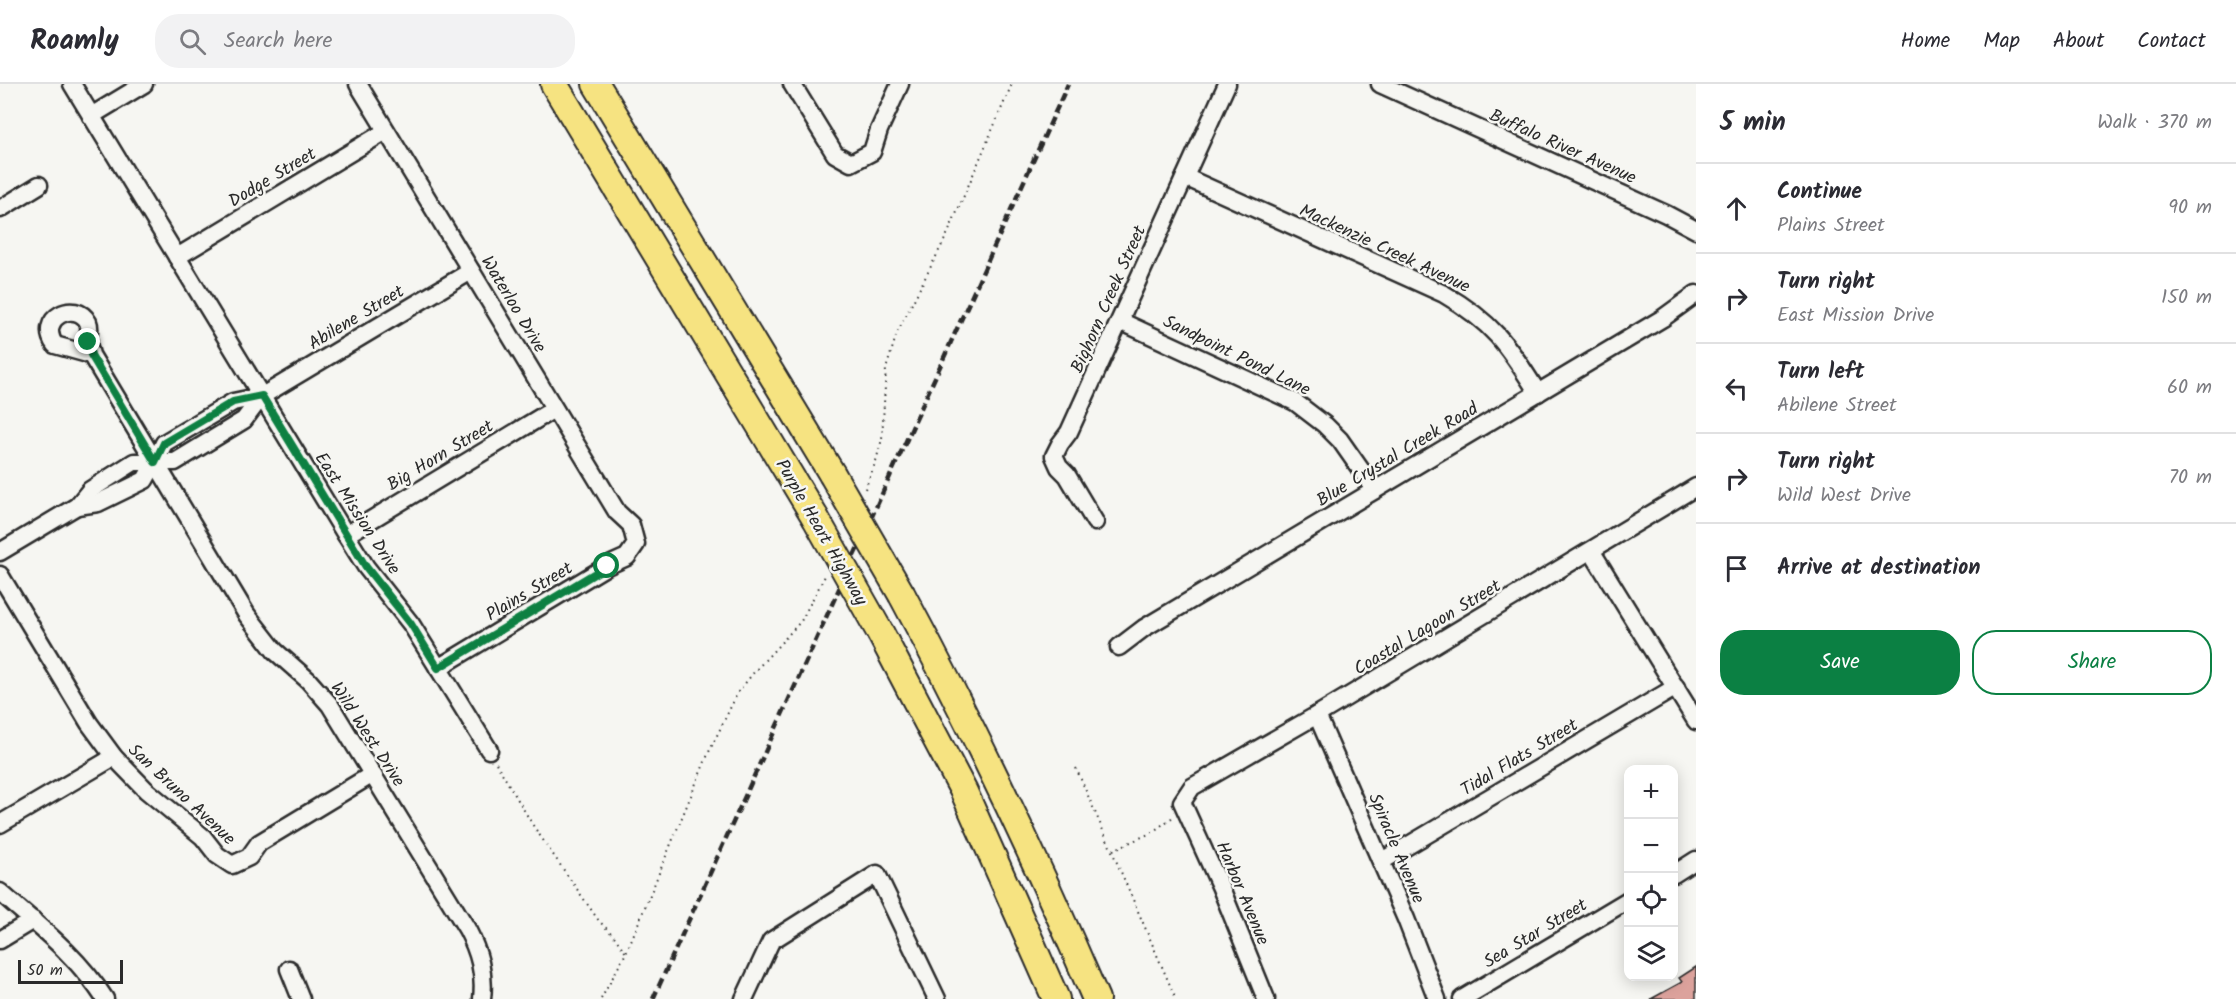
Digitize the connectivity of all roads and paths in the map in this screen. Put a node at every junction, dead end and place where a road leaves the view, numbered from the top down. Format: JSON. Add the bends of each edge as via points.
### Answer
{"nodes":[{"id":1,"x":72,"y":84,"type":"edge"},
{"id":2,"x":144,"y":84,"type":"edge"},
{"id":3,"x":358,"y":84,"type":"edge"},
{"id":4,"x":554,"y":84,"type":"edge"},
{"id":5,"x":596,"y":84,"type":"edge"},
{"id":6,"x":792,"y":84,"type":"edge"},
{"id":7,"x":900,"y":84,"type":"edge"},
{"id":8,"x":1227,"y":84,"type":"edge"},
{"id":9,"x":1380,"y":84,"type":"edge"},
{"id":10,"x":91,"y":116,"type":"junction"},
{"id":11,"x":386,"y":131,"type":"junction"},
{"id":12,"x":1185,"y":177,"type":"junction"},
{"id":13,"x":39,"y":185,"type":"dead end"},
{"id":14,"x":0,"y":209,"type":"edge"},
{"id":15,"x":1696,"y":230,"type":"edge"},
{"id":16,"x":177,"y":257,"type":"junction"},
{"id":17,"x":471,"y":271,"type":"junction"},
{"id":18,"x":1696,"y":294,"type":"edge"},
{"id":19,"x":1120,"y":321,"type":"junction"},
{"id":20,"x":91,"y":355,"type":"dead end"},
{"id":21,"x":1538,"y":393,"type":"junction"},
{"id":22,"x":262,"y":396,"type":"junction"},
{"id":23,"x":554,"y":409,"type":"junction"},
{"id":24,"x":155,"y":462,"type":"junction"},
{"id":25,"x":1696,"y":488,"type":"edge"},
{"id":26,"x":1375,"y":490,"type":"junction"},
{"id":27,"x":1095,"y":522,"type":"dead end"},
{"id":28,"x":346,"y":535,"type":"junction"},
{"id":29,"x":636,"y":544,"type":"joint"},
{"id":30,"x":0,"y":552,"type":"edge"},
{"id":31,"x":1592,"y":552,"type":"junction"},
{"id":32,"x":0,"y":575,"type":"edge"},
{"id":33,"x":1119,"y":647,"type":"dead end"},
{"id":34,"x":438,"y":668,"type":"junction"},
{"id":35,"x":1676,"y":687,"type":"junction"},
{"id":36,"x":1317,"y":715,"type":"junction"},
{"id":37,"x":1696,"y":721,"type":"edge"},
{"id":38,"x":489,"y":750,"type":"joint"},
{"id":39,"x":114,"y":757,"type":"junction"},
{"id":40,"x":1076,"y":768,"type":"dead end"},
{"id":41,"x":373,"y":774,"type":"junction"},
{"id":42,"x":1182,"y":802,"type":"junction"},
{"id":43,"x":0,"y":824,"type":"edge"},
{"id":44,"x":1113,"y":850,"type":"junction"},
{"id":45,"x":1696,"y":860,"type":"edge"},
{"id":46,"x":1382,"y":861,"type":"junction"},
{"id":47,"x":1676,"y":873,"type":"edge"},
{"id":48,"x":0,"y":892,"type":"edge"},
{"id":49,"x":1624,"y":903,"type":"edge"},
{"id":50,"x":33,"y":920,"type":"junction"},
{"id":51,"x":0,"y":940,"type":"edge"},
{"id":52,"x":626,"y":953,"type":"dead end"},
{"id":53,"x":289,"y":969,"type":"dead end"},
{"id":54,"x":605,"y":991,"type":"dead end"},
{"id":55,"x":105,"y":999,"type":"edge"},
{"id":56,"x":301,"y":999,"type":"edge"},
{"id":57,"x":482,"y":999,"type":"edge"},
{"id":58,"x":606,"y":999,"type":"edge"},
{"id":59,"x":744,"y":999,"type":"edge"},
{"id":60,"x":937,"y":999,"type":"edge"},
{"id":61,"x":1056,"y":999,"type":"edge"},
{"id":62,"x":1096,"y":999,"type":"edge"},
{"id":63,"x":1176,"y":999,"type":"edge"},
{"id":64,"x":1266,"y":999,"type":"edge"},
{"id":65,"x":1437,"y":999,"type":"edge"},
{"id":66,"x":1462,"y":999,"type":"edge"}],
"edges":[{"from":1,"to":10,"type":"street","name":"East Mission Drive"},
{"from":2,"to":10,"type":"street"},
{"from":3,"to":11,"type":"street","name":"Waterloo Drive"},
{"from":4,"to":61,"type":"highway","name":"Purple Heart Highway","bridge":true,"via":[[815,517],[881,634],[964,792]]},
{"from":5,"to":62,"type":"highway","name":"Purple Heart Highway","bridge":true,"via":[[902,595],[990,764]]},
{"from":6,"to":7,"type":"street","via":[[835,154],[851,163],[872,152]]},
{"from":8,"to":12,"type":"street","name":"Bighorn Creek Street"},
{"from":9,"to":15,"type":"street","name":"Buffalo River Avenue"},
{"from":10,"to":16,"type":"street","name":"East Mission Drive"},
{"from":11,"to":16,"type":"street","name":"Dodge Street"},
{"from":11,"to":17,"type":"street","name":"Waterloo Drive"},
{"from":12,"to":19,"type":"street","name":"Bighorn Creek Street"},
{"from":12,"to":21,"type":"street","name":"Mackenzie Creek Avenue","via":[[1461,304],[1504,342]]},
{"from":13,"to":14,"type":"street"},
{"from":16,"to":22,"type":"street","name":"East Mission Drive"},
{"from":17,"to":22,"type":"street","name":"Abilene Street"},
{"from":17,"to":23,"type":"street","name":"Waterloo Drive"},
{"from":18,"to":21,"type":"street","name":"Blue Crystal Creek Road"},
{"from":19,"to":26,"type":"street","name":"Sandpoint Pond Lane","via":[[1295,402],[1340,440]]},
{"from":19,"to":27,"type":"street","name":"Bighorn Creek Street","via":[[1070,432],[1054,456]]},
{"from":20,"to":24,"type":"street","name":"Wild West Drive"},
{"from":21,"to":26,"type":"street","name":"Blue Crystal Creek Road"},
{"from":22,"to":24,"type":"street","name":"Abilene Street","via":[[233,402],[164,443]]},
{"from":22,"to":28,"type":"street","name":"East Mission Drive"},
{"from":23,"to":28,"type":"street","name":"Big Horn Street"},
{"from":23,"to":29,"type":"street","name":"Waterloo Drive","via":[[617,512],[631,525]]},
{"from":24,"to":30,"type":"street","via":[[134,462],[90,490],[77,506]]},
{"from":24,"to":41,"type":"street","name":"Wild West Drive","via":[[248,615],[275,651],[330,705]]},
{"from":25,"to":31,"type":"street","name":"Coastal Lagoon Street"},
{"from":26,"to":33,"type":"street","name":"Blue Crystal Creek Road","via":[[1144,628]]},
{"from":28,"to":34,"type":"street","name":"East Mission Drive"},
{"from":29,"to":34,"type":"street","name":"Plains Street","via":[[627,557]]},
{"from":31,"to":35,"type":"street"},
{"from":31,"to":36,"type":"street","name":"Coastal Lagoon Street"},
{"from":32,"to":39,"type":"street","name":"San Bruno Avenue","via":[[88,723]]},
{"from":34,"to":38,"type":"street","name":"East Mission Drive"},
{"from":35,"to":37,"type":"street"},
{"from":35,"to":46,"type":"street","name":"Tidal Flats Street"},
{"from":36,"to":42,"type":"street","name":"Coastal Lagoon Street","via":[[1192,788]]},
{"from":36,"to":46,"type":"street","name":"Spiracle Avenue"},
{"from":38,"to":52,"type":"path","via":[[534,827]]},
{"from":39,"to":41,"type":"street","name":"San Bruno Avenue","via":[[232,865],[249,857],[259,843]]},
{"from":39,"to":43,"type":"street"},
{"from":40,"to":44,"type":"path"},
{"from":41,"to":57,"type":"street","name":"Wild West Drive","via":[[477,948],[483,972]]},
{"from":42,"to":44,"type":"path","via":[[1164,825]]},
{"from":42,"to":64,"type":"street","name":"Harbor Avenue"},
{"from":44,"to":63,"type":"path"},
{"from":45,"to":47,"type":"street"},
{"from":46,"to":65,"type":"street","name":"Spiracle Avenue"},
{"from":48,"to":50,"type":"street"},
{"from":49,"to":66,"type":"street","name":"Sea Star Street"},
{"from":50,"to":51,"type":"street"},
{"from":50,"to":55,"type":"street","via":[[81,965]]},
{"from":53,"to":56,"type":"street"},
{"from":54,"to":58,"type":"path"},
{"from":59,"to":60,"type":"street","via":[[771,941],[877,874]]}]}
